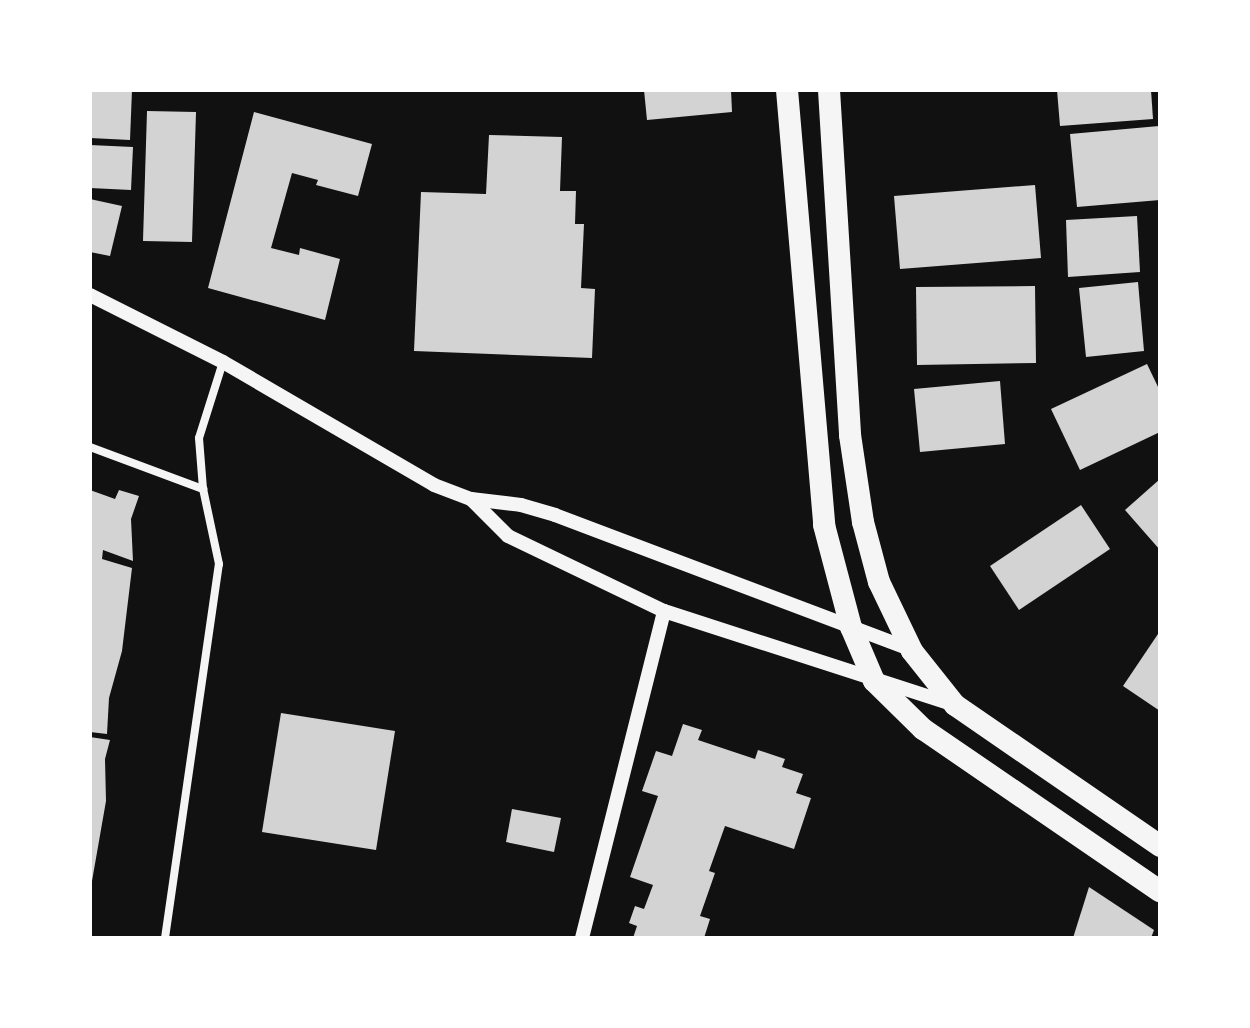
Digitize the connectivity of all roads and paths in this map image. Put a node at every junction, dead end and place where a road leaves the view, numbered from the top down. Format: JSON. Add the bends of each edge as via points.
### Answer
{"nodes":[{"id":1,"x":787,"y":90,"type":"edge"},
{"id":2,"x":829,"y":90,"type":"edge"},
{"id":3,"x":90,"y":295,"type":"edge"},
{"id":4,"x":223,"y":362,"type":"junction"},
{"id":5,"x":90,"y":447,"type":"edge"},
{"id":6,"x":203,"y":489,"type":"junction"},
{"id":7,"x":471,"y":499,"type":"junction"},
{"id":8,"x":664,"y":611,"type":"junction"},
{"id":9,"x":851,"y":627,"type":"junction"},
{"id":10,"x":912,"y":651,"type":"junction"},
{"id":11,"x":874,"y":681,"type":"junction"},
{"id":12,"x":955,"y":705,"type":"junction"},
{"id":13,"x":1160,"y":846,"type":"edge"},
{"id":14,"x":1160,"y":891,"type":"edge"},
{"id":15,"x":165,"y":938,"type":"edge"},
{"id":16,"x":582,"y":938,"type":"edge"}],
"edges":[{"from":1,"to":9,"type":"highway","via":[[824,525]]},
{"from":2,"to":10,"type":"highway","via":[[850,435],[876,571]]},
{"from":3,"to":4,"type":"street"},
{"from":4,"to":6,"type":"street","via":[[199,438]]},
{"from":4,"to":7,"type":"street","via":[[434,485]]},
{"from":5,"to":6,"type":"street"},
{"from":6,"to":15,"type":"street","via":[[219,564]]},
{"from":7,"to":8,"type":"street","via":[[508,536]]},
{"from":7,"to":9,"type":"street","via":[[555,515]]},
{"from":8,"to":11,"type":"street"},
{"from":8,"to":16,"type":"street"},
{"from":9,"to":10,"type":"street"},
{"from":9,"to":11,"type":"highway"},
{"from":10,"to":12,"type":"highway"},
{"from":11,"to":12,"type":"street"},
{"from":11,"to":14,"type":"highway","via":[[923,729]]},
{"from":12,"to":13,"type":"highway"}]}
